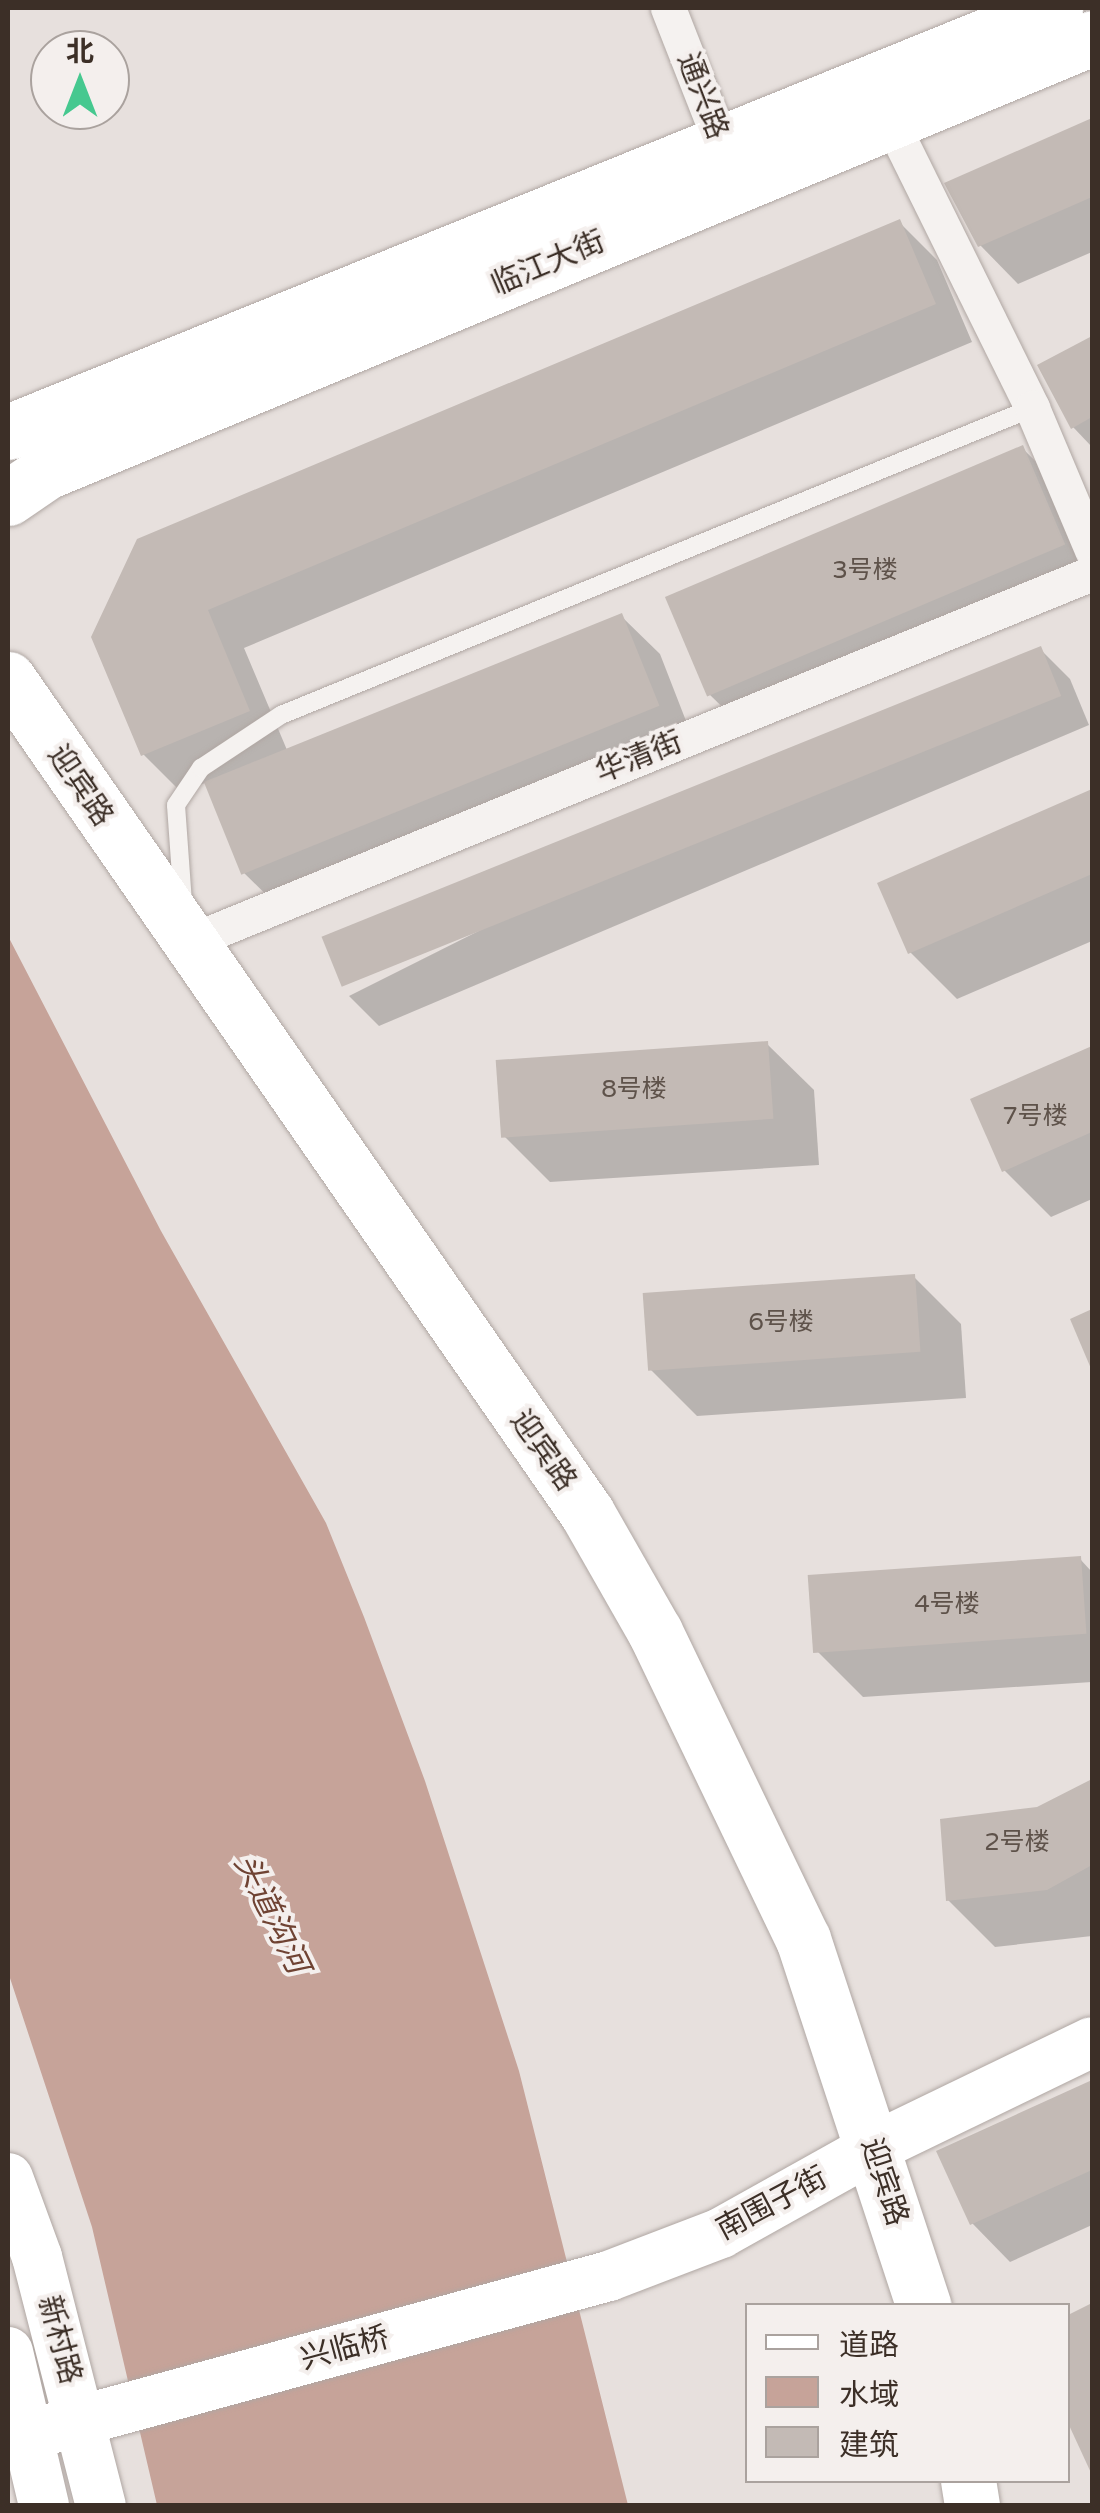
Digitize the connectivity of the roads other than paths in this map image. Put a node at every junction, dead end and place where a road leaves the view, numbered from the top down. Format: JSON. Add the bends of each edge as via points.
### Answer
{"nodes":[{"id":1,"x":668,"y":8,"type":"edge"},
{"id":2,"x":1055,"y":8,"type":"edge"},
{"id":3,"x":1092,"y":38,"type":"edge"},
{"id":4,"x":881,"y":102,"type":"junction"},
{"id":5,"x":729,"y":164,"type":"junction"},
{"id":6,"x":1032,"y":408,"type":"junction"},
{"id":7,"x":8,"y":432,"type":"edge"},
{"id":8,"x":8,"y":498,"type":"edge"},
{"id":9,"x":1092,"y":550,"type":"edge"},
{"id":10,"x":1092,"y":574,"type":"edge"},
{"id":11,"x":8,"y":679,"type":"edge"},
{"id":12,"x":186,"y":943,"type":"junction"},
{"id":13,"x":1092,"y":2042,"type":"edge"},
{"id":14,"x":874,"y":2148,"type":"junction"},
{"id":15,"x":8,"y":2178,"type":"edge"},
{"id":16,"x":609,"y":2276,"type":"joint"},
{"id":17,"x":923,"y":2303,"type":"edge"},
{"id":18,"x":8,"y":2352,"type":"edge"},
{"id":19,"x":82,"y":2422,"type":"junction"},
{"id":20,"x":28,"y":2435,"type":"junction"},
{"id":21,"x":44,"y":2506,"type":"edge"},
{"id":22,"x":101,"y":2506,"type":"edge"}],
"edges":[{"from":1,"to":5,"type":"street","name":"通兴路"},
{"from":2,"to":4,"type":"main road","name":"临江大街"},
{"from":3,"to":4,"type":"main road","name":"临江大街"},
{"from":4,"to":5,"type":"main road","name":"临江大街"},
{"from":4,"to":6,"type":"street"},
{"from":5,"to":7,"type":"main road","name":"临江大街"},
{"from":5,"to":8,"type":"main road","name":"临江大街","via":[[46,472]]},
{"from":6,"to":9,"type":"street"},
{"from":6,"to":12,"type":"lane","via":[[281,715],[201,768],[176,805]]},
{"from":10,"to":12,"type":"street","name":"华清街"},
{"from":11,"to":12,"type":"main road","name":"迎宾路"},
{"from":12,"to":14,"type":"main road","name":"迎宾路","via":[[587,1513],[655,1632],[804,1938]]},
{"from":13,"to":14,"type":"street","name":"南围子街"},
{"from":14,"to":16,"type":"street","name":"南围子街","via":[[721,2232]]},
{"from":14,"to":17,"type":"main road","name":"迎宾路"},
{"from":15,"to":19,"type":"street","name":"新村路"},
{"from":16,"to":19,"type":"street","name":"兴临桥"},
{"from":18,"to":20,"type":"street","name":"新村路"},
{"from":19,"to":20,"type":"street","name":"兴临桥"},
{"from":19,"to":22,"type":"street","name":"新村路"},
{"from":20,"to":21,"type":"street","name":"新村路"}]}
